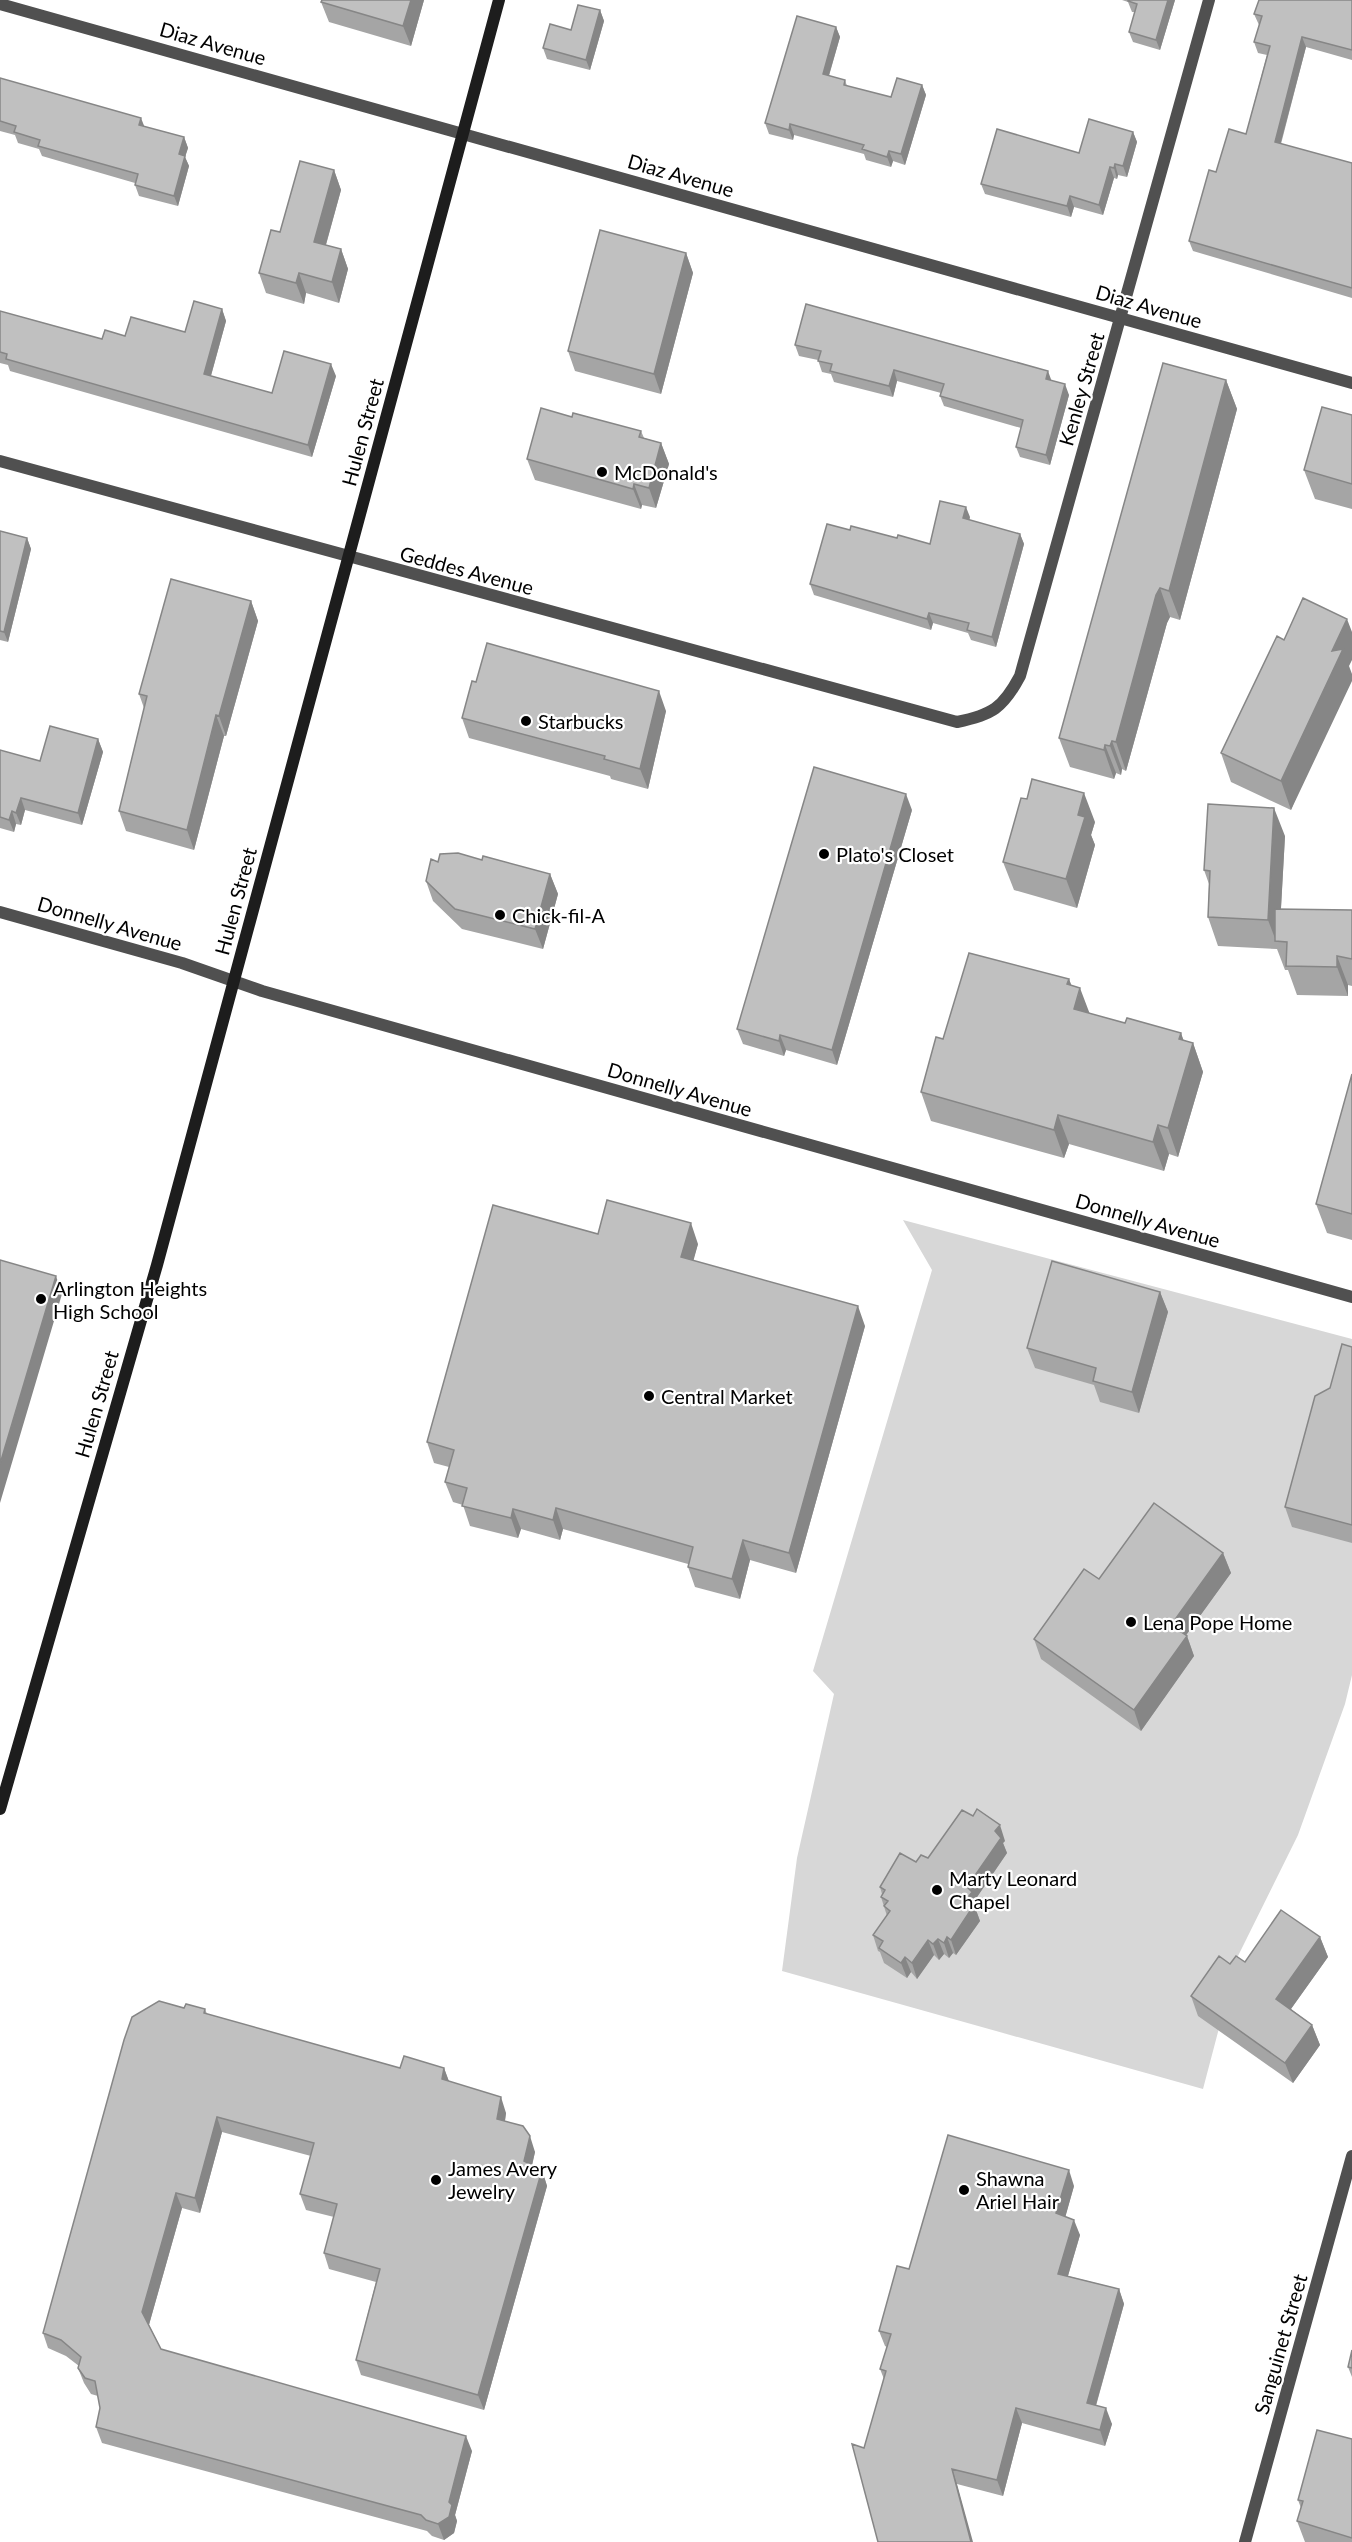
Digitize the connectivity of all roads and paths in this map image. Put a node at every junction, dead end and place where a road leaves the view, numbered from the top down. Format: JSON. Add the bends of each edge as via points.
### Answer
{"nodes":[{"id":1,"x":499,"y":0,"type":"edge"},
{"id":2,"x":1209,"y":0,"type":"edge"},
{"id":3,"x":0,"y":3,"type":"edge"},
{"id":4,"x":463,"y":134,"type":"junction"},
{"id":5,"x":1122,"y":319,"type":"junction"},
{"id":6,"x":1352,"y":382,"type":"edge"},
{"id":7,"x":0,"y":461,"type":"edge"},
{"id":8,"x":348,"y":558,"type":"junction"},
{"id":9,"x":924,"y":713,"type":"joint"},
{"id":10,"x":0,"y":912,"type":"edge"},
{"id":11,"x":233,"y":982,"type":"junction"},
{"id":12,"x":1352,"y":1297,"type":"edge"},
{"id":13,"x":0,"y":1809,"type":"edge"},
{"id":14,"x":1352,"y":2156,"type":"edge"},
{"id":15,"x":1346,"y":2199,"type":"edge"},
{"id":16,"x":1245,"y":2542,"type":"edge"}],
"edges":[{"from":1,"to":4,"type":"main road","name":"Hulen Street"},
{"from":2,"to":5,"type":"street","name":"Kenley Street"},
{"from":3,"to":4,"type":"street","name":"Diaz Avenue"},
{"from":4,"to":5,"type":"street","name":"Diaz Avenue"},
{"from":4,"to":8,"type":"main road","name":"Hulen Street"},
{"from":5,"to":6,"type":"street","name":"Diaz Avenue"},
{"from":5,"to":9,"type":"street","name":"Kenley Street","via":[[1020,676],[1010,696],[992,713],[957,722]]},
{"from":7,"to":8,"type":"street","name":"Geddes Avenue"},
{"from":8,"to":9,"type":"street","name":"Geddes Avenue"},
{"from":8,"to":11,"type":"main road","name":"Hulen Street"},
{"from":10,"to":11,"type":"street","name":"Donnelly Avenue","via":[[182,963]]},
{"from":11,"to":12,"type":"street","name":"Donnelly Avenue"},
{"from":11,"to":13,"type":"main road","name":"Hulen Street"},
{"from":14,"to":15,"type":"street","name":"Sanguinet Street"},
{"from":15,"to":16,"type":"street","name":"Sanguinet Street"}]}
